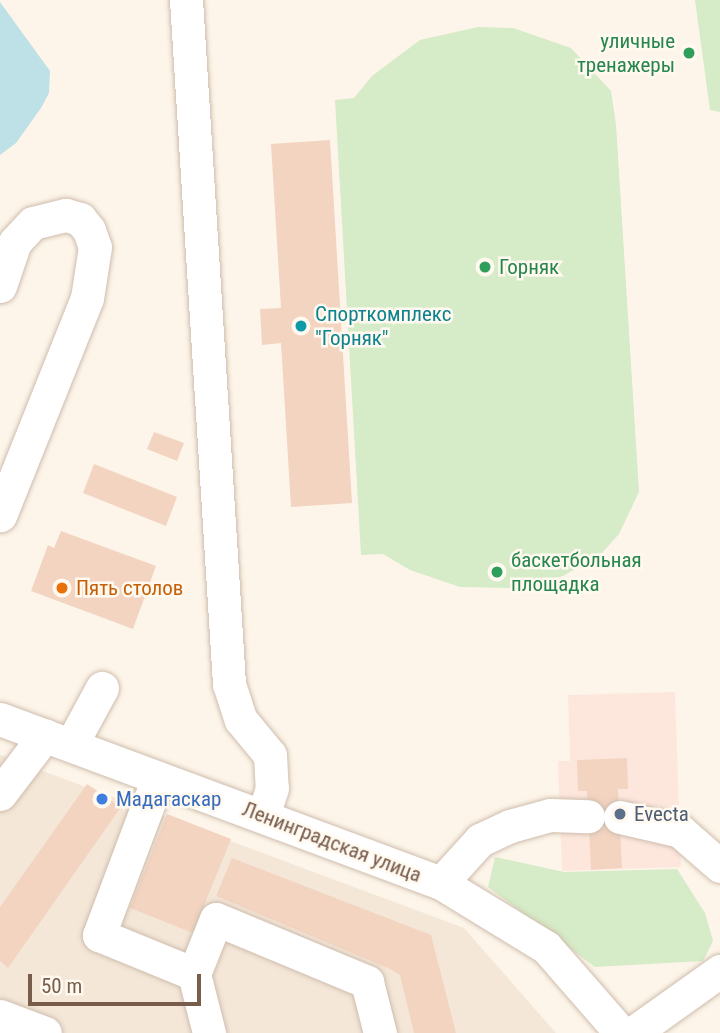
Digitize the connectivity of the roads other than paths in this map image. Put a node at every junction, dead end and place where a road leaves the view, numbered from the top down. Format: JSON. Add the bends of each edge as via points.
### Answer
{"nodes":[{"id":1,"x":186,"y":0,"type":"edge"},
{"id":2,"x":0,"y":285,"type":"edge"},
{"id":3,"x":0,"y":515,"type":"edge"},
{"id":4,"x":102,"y":688,"type":"dead end"},
{"id":5,"x":0,"y":719,"type":"edge"},
{"id":6,"x":58,"y":740,"type":"junction"},
{"id":7,"x":158,"y":778,"type":"junction"},
{"id":8,"x":0,"y":794,"type":"edge"},
{"id":9,"x":263,"y":816,"type":"junction"},
{"id":10,"x":720,"y":866,"type":"edge"},
{"id":11,"x":441,"y":883,"type":"junction"},
{"id":12,"x":720,"y":971,"type":"edge"},
{"id":13,"x":194,"y":974,"type":"junction"},
{"id":14,"x":0,"y":1016,"type":"edge"},
{"id":15,"x":45,"y":1033,"type":"edge"},
{"id":16,"x":209,"y":1033,"type":"edge"},
{"id":17,"x":380,"y":1033,"type":"edge"},
{"id":18,"x":621,"y":1033,"type":"edge"},
{"id":19,"x":634,"y":1033,"type":"edge"}],
"edges":[{"from":1,"to":9,"type":"street","via":[[229,684],[241,720],[270,755],[272,788]]},
{"from":2,"to":3,"type":"street","via":[[15,242],[33,223],[66,215],[80,219],[89,230],[95,247],[87,298]]},
{"from":4,"to":6,"type":"street"},
{"from":5,"to":6,"type":"street","name":"Ленинградская улица"},
{"from":6,"to":7,"type":"street","name":"Ленинградская улица"},
{"from":6,"to":8,"type":"street"},
{"from":7,"to":9,"type":"street","name":"Ленинградская улица"},
{"from":7,"to":13,"type":"street","via":[[99,935]]},
{"from":9,"to":11,"type":"street","name":"Ленинградская улица"},
{"from":10,"to":11,"type":"street","via":[[680,831],[604,816],[550,816],[480,840]]},
{"from":11,"to":18,"type":"street","name":"Ленинградская улица","via":[[546,947]]},
{"from":12,"to":19,"type":"street"},
{"from":13,"to":16,"type":"street"},
{"from":13,"to":17,"type":"street","via":[[216,919],[367,982]]},
{"from":14,"to":15,"type":"street"}]}
